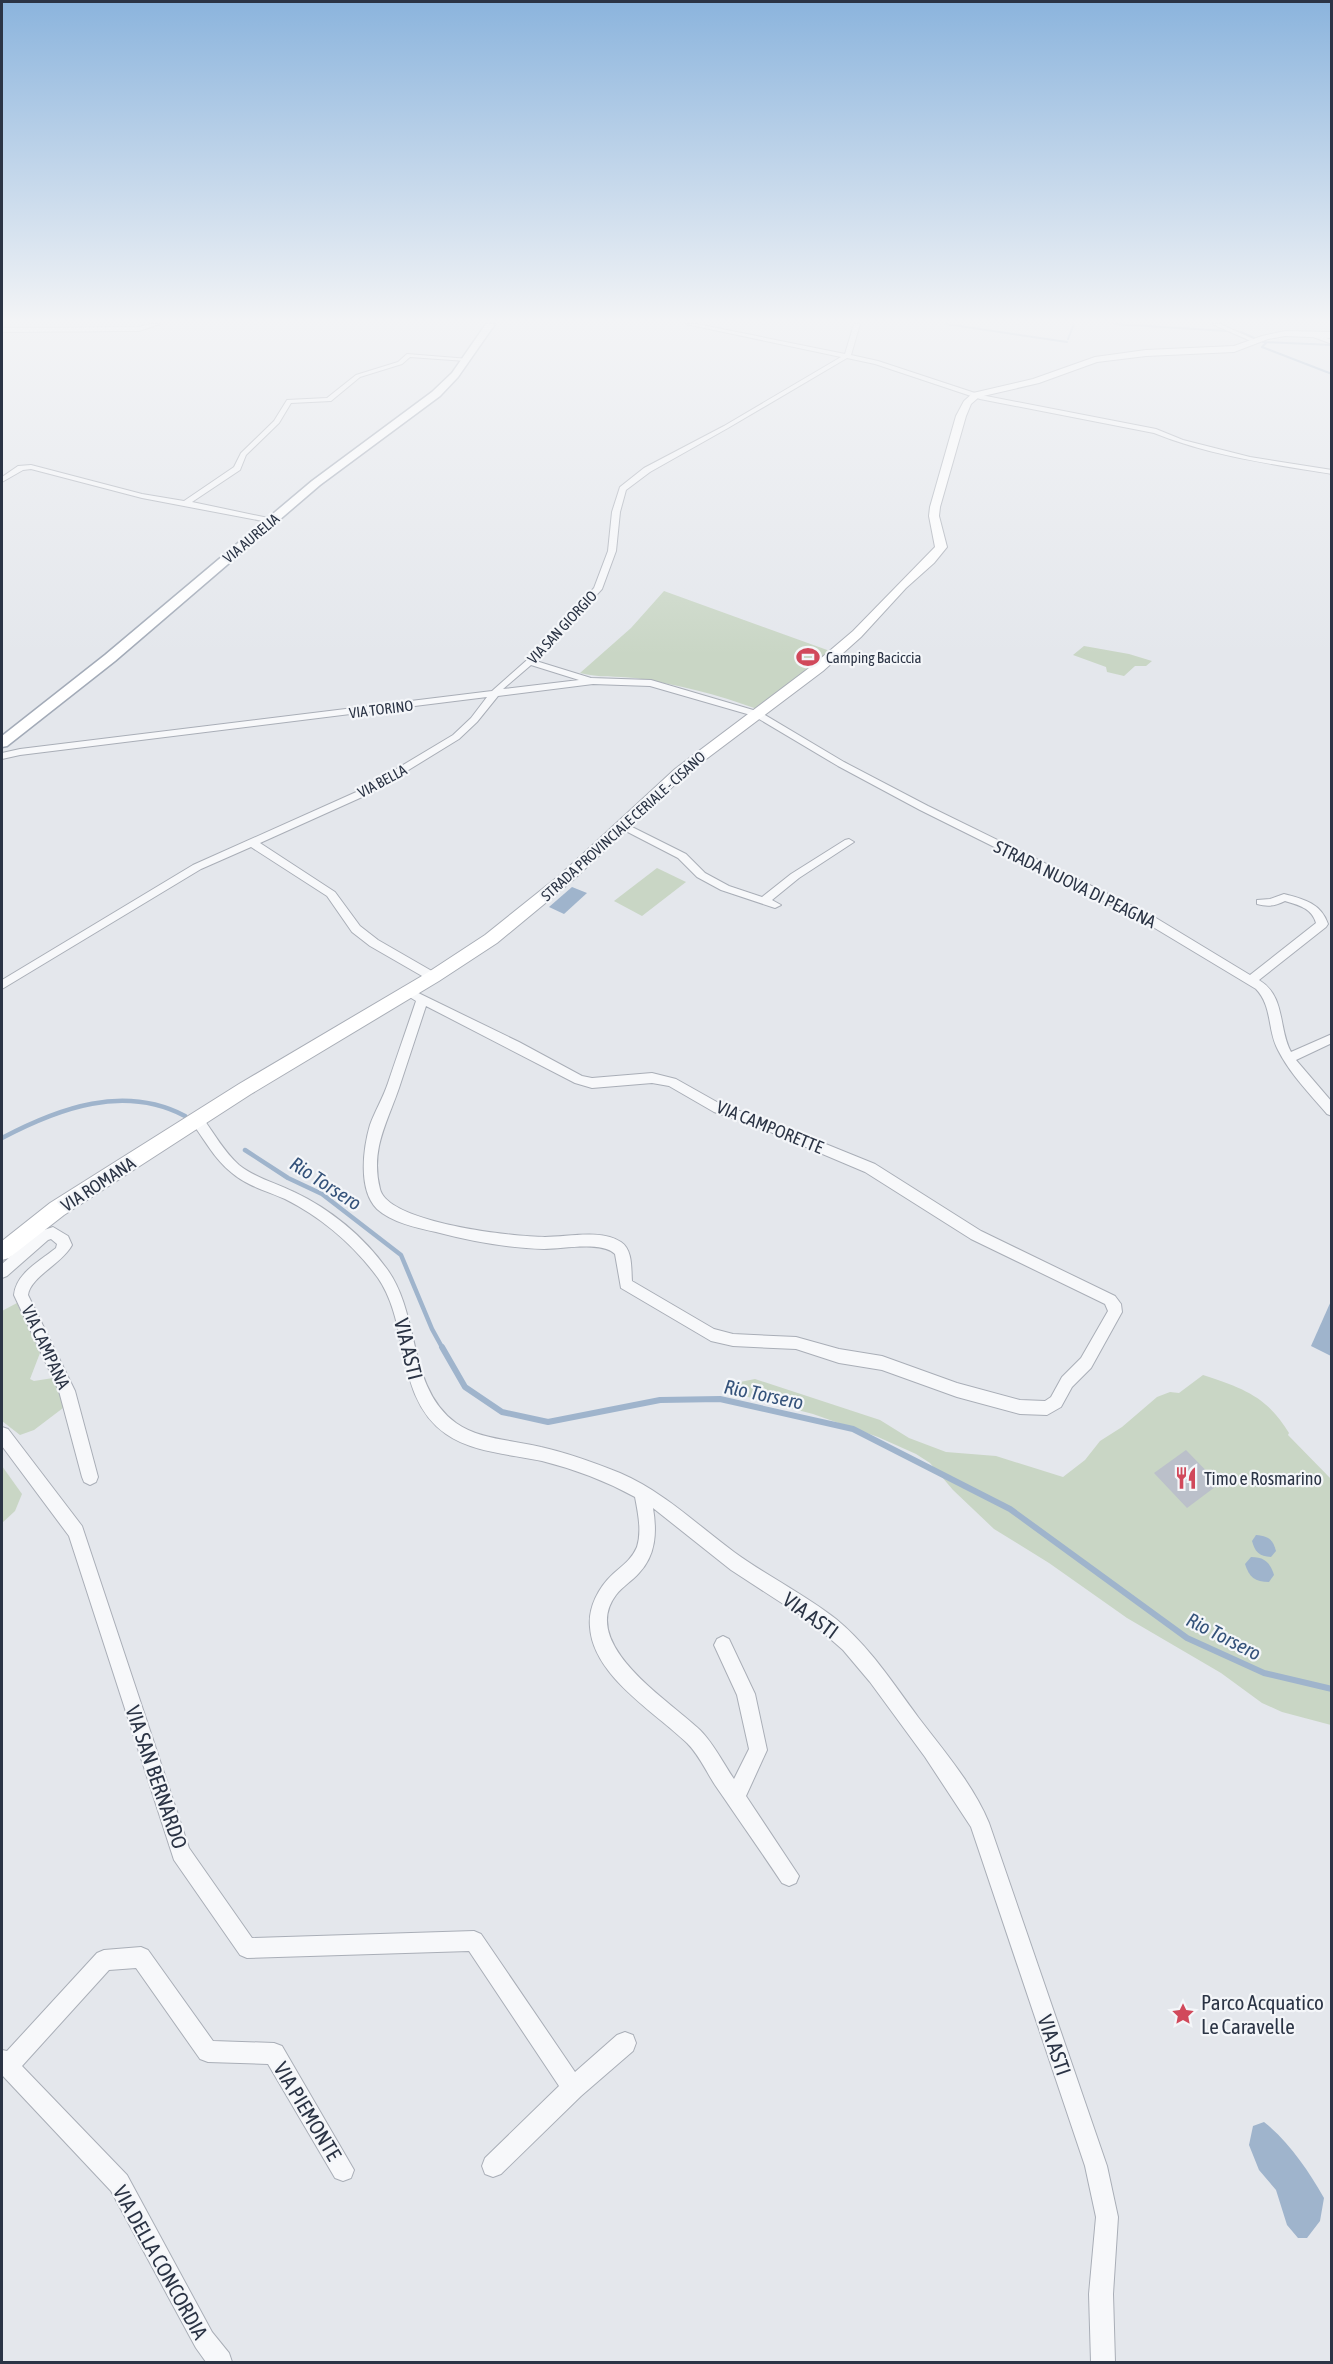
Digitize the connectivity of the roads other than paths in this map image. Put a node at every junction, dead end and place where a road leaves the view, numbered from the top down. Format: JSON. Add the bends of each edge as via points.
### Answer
{"nodes":[{"id":1,"x":264,"y":434,"type":"edge"},
{"id":2,"x":382,"y":434,"type":"edge"},
{"id":3,"x":713,"y":434,"type":"edge"},
{"id":4,"x":956,"y":434,"type":"edge"},
{"id":5,"x":1164,"y":434,"type":"edge"},
{"id":6,"x":1332,"y":471,"type":"edge"},
{"id":7,"x":2,"y":480,"type":"edge"},
{"id":8,"x":186,"y":503,"type":"junction"},
{"id":9,"x":270,"y":521,"type":"junction"},
{"id":10,"x":530,"y":662,"type":"junction"},
{"id":11,"x":593,"y":681,"type":"junction"},
{"id":12,"x":494,"y":694,"type":"junction"},
{"id":13,"x":758,"y":714,"type":"junction"},
{"id":14,"x":2,"y":743,"type":"edge"},
{"id":15,"x":2,"y":756,"type":"edge"},
{"id":16,"x":622,"y":825,"type":"junction"},
{"id":17,"x":251,"y":842,"type":"junction"},
{"id":18,"x":849,"y":842,"type":"dead end"},
{"id":19,"x":764,"y":901,"type":"junction"},
{"id":20,"x":1261,"y":902,"type":"dead end"},
{"id":21,"x":775,"y":905,"type":"dead end"},
{"id":22,"x":433,"y":977,"type":"junction"},
{"id":23,"x":1251,"y":980,"type":"junction"},
{"id":24,"x":2,"y":985,"type":"edge"},
{"id":25,"x":406,"y":991,"type":"junction"},
{"id":26,"x":422,"y":1001,"type":"junction"},
{"id":27,"x":1332,"y":1038,"type":"edge"},
{"id":28,"x":1289,"y":1058,"type":"junction"},
{"id":29,"x":1332,"y":1111,"type":"edge"},
{"id":30,"x":197,"y":1120,"type":"junction"},
{"id":31,"x":2,"y":1252,"type":"edge"},
{"id":32,"x":2,"y":1272,"type":"edge"},
{"id":33,"x":2,"y":1434,"type":"edge"},
{"id":34,"x":90,"y":1477,"type":"dead end"},
{"id":35,"x":643,"y":1492,"type":"junction"},
{"id":36,"x":723,"y":1645,"type":"dead end"},
{"id":37,"x":735,"y":1797,"type":"junction"},
{"id":38,"x":789,"y":1876,"type":"dead end"},
{"id":39,"x":625,"y":2043,"type":"dead end"},
{"id":40,"x":4,"y":2062,"type":"edge"},
{"id":41,"x":573,"y":2088,"type":"junction"},
{"id":42,"x":493,"y":2166,"type":"dead end"},
{"id":43,"x":343,"y":2170,"type":"dead end"},
{"id":44,"x":220,"y":2362,"type":"edge"},
{"id":45,"x":1103,"y":2362,"type":"edge"}],
"edges":[{"from":1,"to":8,"type":"street","via":[[243,454],[237,468]]},
{"from":2,"to":9,"type":"main road","name":"VIA AURELIA"},
{"from":3,"to":10,"type":"street","name":"VIA SAN GIORGIO","via":[[647,470],[623,489],[612,551],[598,590]]},
{"from":4,"to":13,"type":"main road","name":"STRADA PROVINCIALE CERIALE - CISANO","via":[[935,507],[941,547],[857,634]]},
{"from":5,"to":6,"type":"street","via":[[1250,459]]},
{"from":7,"to":8,"type":"street","via":[[21,468],[31,467],[142,496]]},
{"from":8,"to":9,"type":"street"},
{"from":9,"to":14,"type":"main road","name":"VIA AURELIA","via":[[110,658]]},
{"from":10,"to":11,"type":"street"},
{"from":10,"to":12,"type":"street","name":"VIA SAN GIORGIO"},
{"from":11,"to":12,"type":"street","name":"VIA TORINO"},
{"from":11,"to":13,"type":"street","name":"VIA TORINO","via":[[651,683]]},
{"from":12,"to":15,"type":"street","name":"VIA TORINO"},
{"from":12,"to":17,"type":"street","name":"VIA BELLA","via":[[456,737],[429,755],[367,791]]},
{"from":13,"to":16,"type":"main road","name":"STRADA PROVINCIALE CERIALE - CISANO","via":[[680,772]]},
{"from":13,"to":23,"type":"street","name":"STRADA NUOVA DI PEAGNA","via":[[924,808],[1147,918]]},
{"from":16,"to":19,"type":"street","via":[[682,856],[709,880]]},
{"from":16,"to":22,"type":"main road","name":"STRADA PROVINCIALE CERIALE - CISANO","via":[[566,878],[491,939]]},
{"from":17,"to":22,"type":"street","via":[[330,894],[357,929],[374,943]]},
{"from":17,"to":24,"type":"street","name":"VIA BELLA","via":[[196,867]]},
{"from":18,"to":19,"type":"street"},
{"from":19,"to":21,"type":"street"},
{"from":20,"to":23,"type":"street","via":[[1272,903],[1284,897],[1308,904],[1322,924]]},
{"from":22,"to":25,"type":"main road","name":"STRADA PROVINCIALE CERIALE - CISANO"},
{"from":23,"to":28,"type":"street","name":"STRADA NUOVA DI PEAGNA","via":[[1268,993],[1274,1005],[1279,1040]]},
{"from":25,"to":26,"type":"street","name":"VIA CAMPORETTE"},
{"from":25,"to":30,"type":"main road","name":"STRADA PROVINCIALE CERIALE - CISANO"},
{"from":26,"to":26,"type":"street","name":"VIA CAMPORETTE","via":[[389,1102],[377,1126],[372,1156],[378,1204],[396,1214],[460,1234],[543,1243],[599,1241],[622,1252],[626,1284],[711,1335],[796,1343],[882,1363],[1020,1407],[1047,1408],[1056,1402],[1067,1382],[1086,1363],[1115,1312],[1110,1300],[976,1235],[870,1168],[719,1109],[672,1082],[652,1078],[592,1083],[579,1080]]},
{"from":27,"to":28,"type":"street"},
{"from":28,"to":29,"type":"street","name":"STRADA NUOVA DI PEAGNA"},
{"from":30,"to":31,"type":"main road","name":"VIA ROMANA","via":[[57,1209]]},
{"from":30,"to":35,"type":"street","name":"VIA ASTI","via":[[234,1169],[299,1200],[328,1218],[360,1247],[391,1290],[418,1387],[452,1429],[487,1443],[546,1455]]},
{"from":32,"to":34,"type":"street","name":"VIA CAMPANA","via":[[43,1236],[53,1233],[63,1240],[61,1252],[27,1280],[21,1295],[67,1391]]},
{"from":33,"to":41,"type":"street","name":"VIA SAN BERNARDO","via":[[76,1532],[181,1853],[247,1948],[474,1941]]},
{"from":35,"to":37,"type":"street","via":[[645,1546],[638,1562],[610,1587],[601,1601],[598,1628],[606,1649],[630,1681],[696,1739]]},
{"from":35,"to":45,"type":"street","name":"VIA ASTI","via":[[726,1557],[830,1625],[862,1658],[965,1796],[979,1823],[1096,2166],[1107,2217],[1101,2294]]},
{"from":36,"to":37,"type":"street","via":[[746,1694],[758,1750]]},
{"from":37,"to":38,"type":"street"},
{"from":39,"to":41,"type":"street"},
{"from":40,"to":43,"type":"street","name":"VIA PIEMONTE","via":[[104,1960],[141,1957],[208,2051],[274,2054]]},
{"from":40,"to":44,"type":"street","name":"VIA DELLA CONCORDIA","via":[[119,2183],[204,2340]]},
{"from":41,"to":42,"type":"street"}]}
